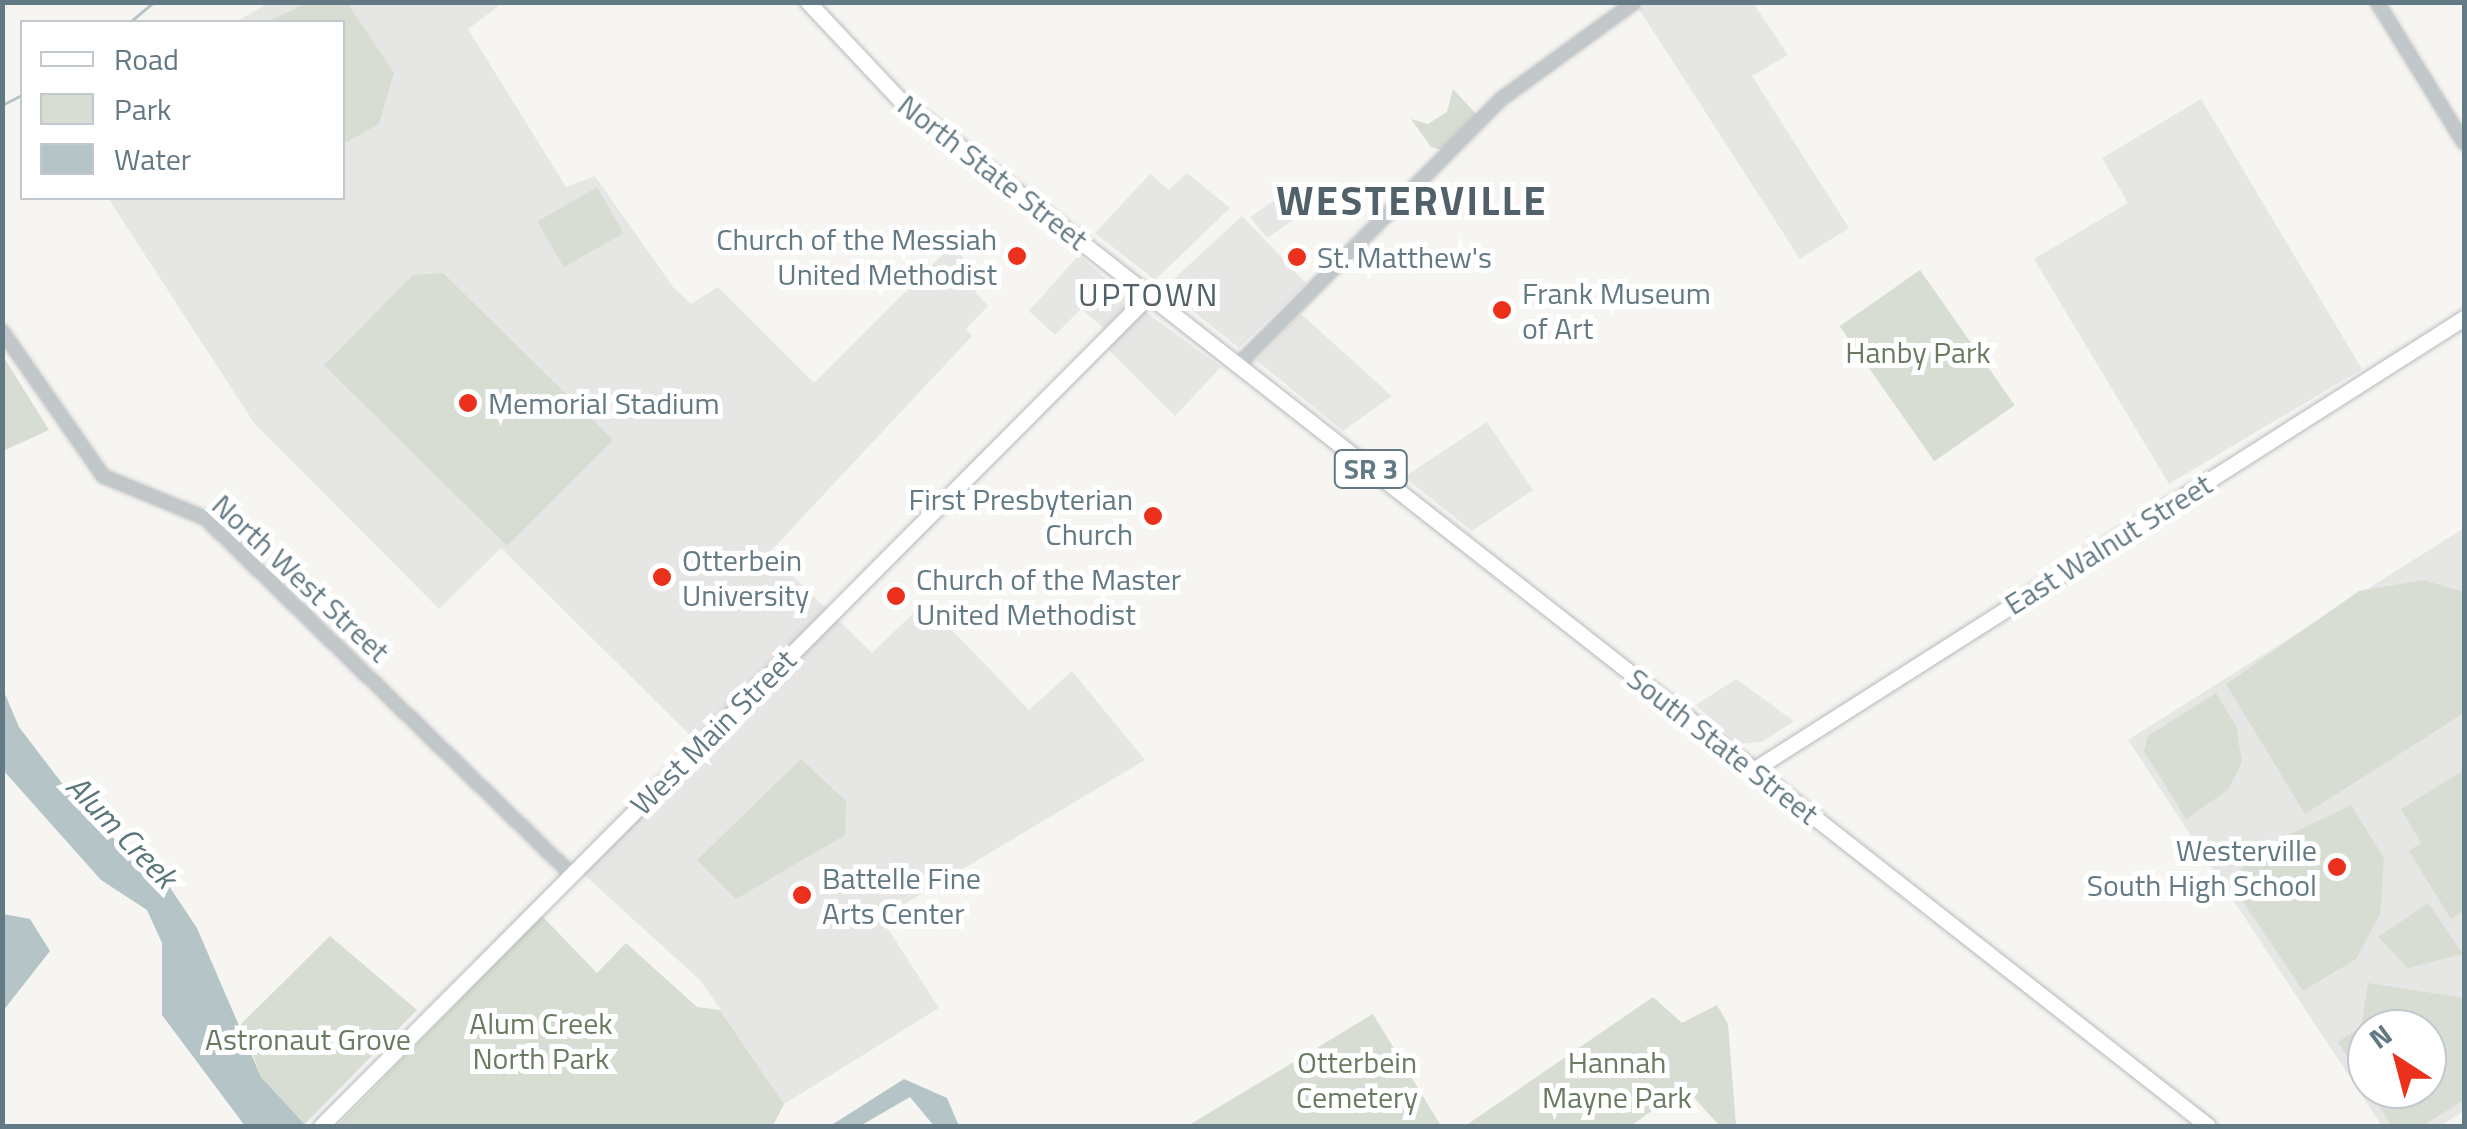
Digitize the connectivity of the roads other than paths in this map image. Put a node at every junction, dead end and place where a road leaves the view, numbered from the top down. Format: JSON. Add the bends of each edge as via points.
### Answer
{"nodes":[{"id":1,"x":808,"y":2,"type":"edge"},
{"id":2,"x":1635,"y":2,"type":"edge"},
{"id":3,"x":2378,"y":2,"type":"edge"},
{"id":4,"x":2464,"y":143,"type":"edge"},
{"id":5,"x":1149,"y":295,"type":"junction"},
{"id":6,"x":2464,"y":318,"type":"edge"},
{"id":7,"x":2,"y":331,"type":"edge"},
{"id":8,"x":1238,"y":365,"type":"junction"},
{"id":9,"x":1753,"y":770,"type":"junction"},
{"id":10,"x":571,"y":874,"type":"junction"},
{"id":11,"x":325,"y":1122,"type":"edge"},
{"id":12,"x":2208,"y":1126,"type":"edge"}],
"edges":[{"from":1,"to":5,"type":"main road","name":"North State Street","number":"SR 3","via":[[888,90]]},
{"from":2,"to":8,"type":"street","via":[[1502,99]]},
{"from":3,"to":4,"type":"street"},
{"from":5,"to":8,"type":"main road","name":"North State Street","number":"SR 3"},
{"from":5,"to":10,"type":"main road","name":"West Main Street"},
{"from":6,"to":9,"type":"main road","name":"East Walnut Street"},
{"from":7,"to":10,"type":"street","name":"North West Street","via":[[103,476],[205,518]]},
{"from":8,"to":9,"type":"main road","name":"South State Street","number":"SR 3"},
{"from":9,"to":12,"type":"main road","name":"South State Street","number":"SR 3"},
{"from":10,"to":11,"type":"main road","name":"West Main Street"}]}
